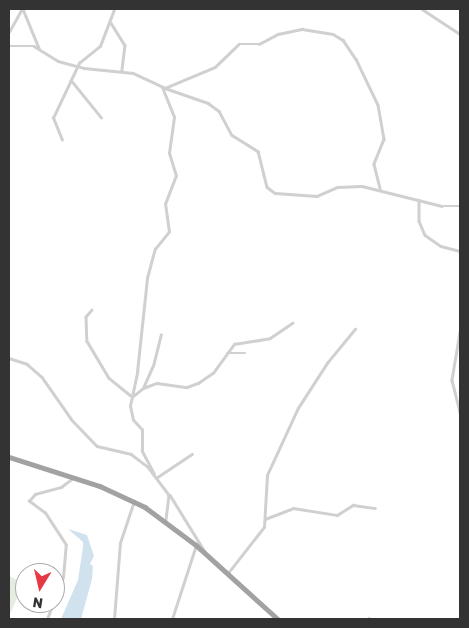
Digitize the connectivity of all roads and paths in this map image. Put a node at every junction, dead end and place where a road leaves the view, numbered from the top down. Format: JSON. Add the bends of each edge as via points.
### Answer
{"nodes":[{"id":1,"x":23,"y":9,"type":"edge"},
{"id":2,"x":114,"y":9,"type":"edge"},
{"id":3,"x":422,"y":9,"type":"edge"},
{"id":4,"x":110,"y":21,"type":"junction"},
{"id":5,"x":9,"y":32,"type":"edge"},
{"id":6,"x":460,"y":34,"type":"edge"},
{"id":7,"x":9,"y":46,"type":"edge"},
{"id":8,"x":40,"y":48,"type":"junction"},
{"id":9,"x":77,"y":67,"type":"junction"},
{"id":10,"x":122,"y":71,"type":"junction"},
{"id":11,"x":71,"y":80,"type":"junction"},
{"id":12,"x":164,"y":88,"type":"junction"},
{"id":13,"x":101,"y":117,"type":"dead end"},
{"id":14,"x":62,"y":140,"type":"dead end"},
{"id":15,"x":380,"y":188,"type":"junction"},
{"id":16,"x":419,"y":200,"type":"junction"},
{"id":17,"x":460,"y":206,"type":"edge"},
{"id":18,"x":460,"y":251,"type":"edge"},
{"id":19,"x":92,"y":310,"type":"dead end"},
{"id":20,"x":292,"y":323,"type":"dead end"},
{"id":21,"x":355,"y":329,"type":"dead end"},
{"id":22,"x":460,"y":332,"type":"edge"},
{"id":23,"x":161,"y":335,"type":"dead end"},
{"id":24,"x":227,"y":353,"type":"junction"},
{"id":25,"x":245,"y":353,"type":"dead end"},
{"id":26,"x":9,"y":358,"type":"edge"},
{"id":27,"x":142,"y":388,"type":"junction"},
{"id":28,"x":131,"y":396,"type":"junction"},
{"id":29,"x":460,"y":413,"type":"edge"},
{"id":30,"x":192,"y":454,"type":"dead end"},
{"id":31,"x":9,"y":457,"type":"edge"},
{"id":32,"x":154,"y":474,"type":"junction"},
{"id":33,"x":66,"y":475,"type":"junction"},
{"id":34,"x":74,"y":477,"type":"junction"},
{"id":35,"x":156,"y":478,"type":"junction"},
{"id":36,"x":66,"y":483,"type":"junction"},
{"id":37,"x":170,"y":495,"type":"junction"},
{"id":38,"x":134,"y":501,"type":"junction"},
{"id":39,"x":375,"y":508,"type":"dead end"},
{"id":40,"x":265,"y":519,"type":"junction"},
{"id":41,"x":166,"y":521,"type":"junction"},
{"id":42,"x":196,"y":545,"type":"junction"},
{"id":43,"x":206,"y":553,"type":"junction"},
{"id":44,"x":64,"y":563,"type":"edge"},
{"id":45,"x":228,"y":573,"type":"junction"},
{"id":46,"x":114,"y":619,"type":"edge"},
{"id":47,"x":172,"y":619,"type":"edge"},
{"id":48,"x":278,"y":619,"type":"edge"}],
"edges":[{"from":1,"to":5,"type":"street"},
{"from":1,"to":8,"type":"street"},
{"from":2,"to":4,"type":"street"},
{"from":3,"to":6,"type":"street"},
{"from":4,"to":9,"type":"street","via":[[100,46]]},
{"from":4,"to":10,"type":"street","via":[[125,45]]},
{"from":7,"to":8,"type":"street"},
{"from":8,"to":9,"type":"street","via":[[58,61]]},
{"from":9,"to":10,"type":"street"},
{"from":9,"to":11,"type":"street"},
{"from":10,"to":12,"type":"street","via":[[142,76]]},
{"from":11,"to":13,"type":"street"},
{"from":11,"to":14,"type":"street","via":[[53,118]]},
{"from":12,"to":15,"type":"street","via":[[216,107],[232,135],[258,152],[269,190],[317,196],[345,186]]},
{"from":12,"to":15,"type":"street","via":[[215,67],[239,44],[259,44],[278,34],[302,29],[333,34],[343,40],[356,58],[378,105],[384,139],[374,164]]},
{"from":12,"to":28,"type":"street","via":[[174,120],[169,153],[176,176],[165,204],[169,232],[157,246],[147,278],[137,372]]},
{"from":15,"to":16,"type":"street"},
{"from":16,"to":17,"type":"street"},
{"from":16,"to":18,"type":"street","via":[[419,221],[425,235],[441,246]]},
{"from":19,"to":28,"type":"street","via":[[86,317],[87,341],[109,378]]},
{"from":20,"to":24,"type":"street","via":[[270,338],[239,341]]},
{"from":21,"to":40,"type":"street","via":[[312,384],[283,440],[267,475]]},
{"from":22,"to":29,"type":"street","via":[[452,380]]},
{"from":23,"to":27,"type":"street","via":[[156,357]]},
{"from":24,"to":25,"type":"street"},
{"from":24,"to":27,"type":"street","via":[[213,373],[198,383],[187,387],[157,383]]},
{"from":26,"to":32,"type":"street","via":[[27,364],[42,377],[72,420],[97,446],[131,454]]},
{"from":27,"to":28,"type":"street"},
{"from":28,"to":32,"type":"street","via":[[130,414],[142,430],[142,452]]},
{"from":30,"to":35,"type":"street"},
{"from":31,"to":33,"type":"highway"},
{"from":32,"to":35,"type":"street"},
{"from":33,"to":34,"type":"highway"},
{"from":33,"to":36,"type":"street"},
{"from":34,"to":36,"type":"street"},
{"from":34,"to":38,"type":"highway"},
{"from":35,"to":37,"type":"street"},
{"from":36,"to":44,"type":"street","via":[[35,494],[29,501],[45,513],[66,545]]},
{"from":37,"to":41,"type":"street"},
{"from":37,"to":43,"type":"street"},
{"from":38,"to":41,"type":"highway"},
{"from":38,"to":46,"type":"street","via":[[120,543]]},
{"from":39,"to":40,"type":"street","via":[[354,505],[337,515],[295,508]]},
{"from":40,"to":45,"type":"street","via":[[261,532]]},
{"from":41,"to":42,"type":"highway"},
{"from":42,"to":43,"type":"highway"},
{"from":42,"to":47,"type":"street"},
{"from":43,"to":45,"type":"highway"},
{"from":45,"to":48,"type":"highway"}]}
